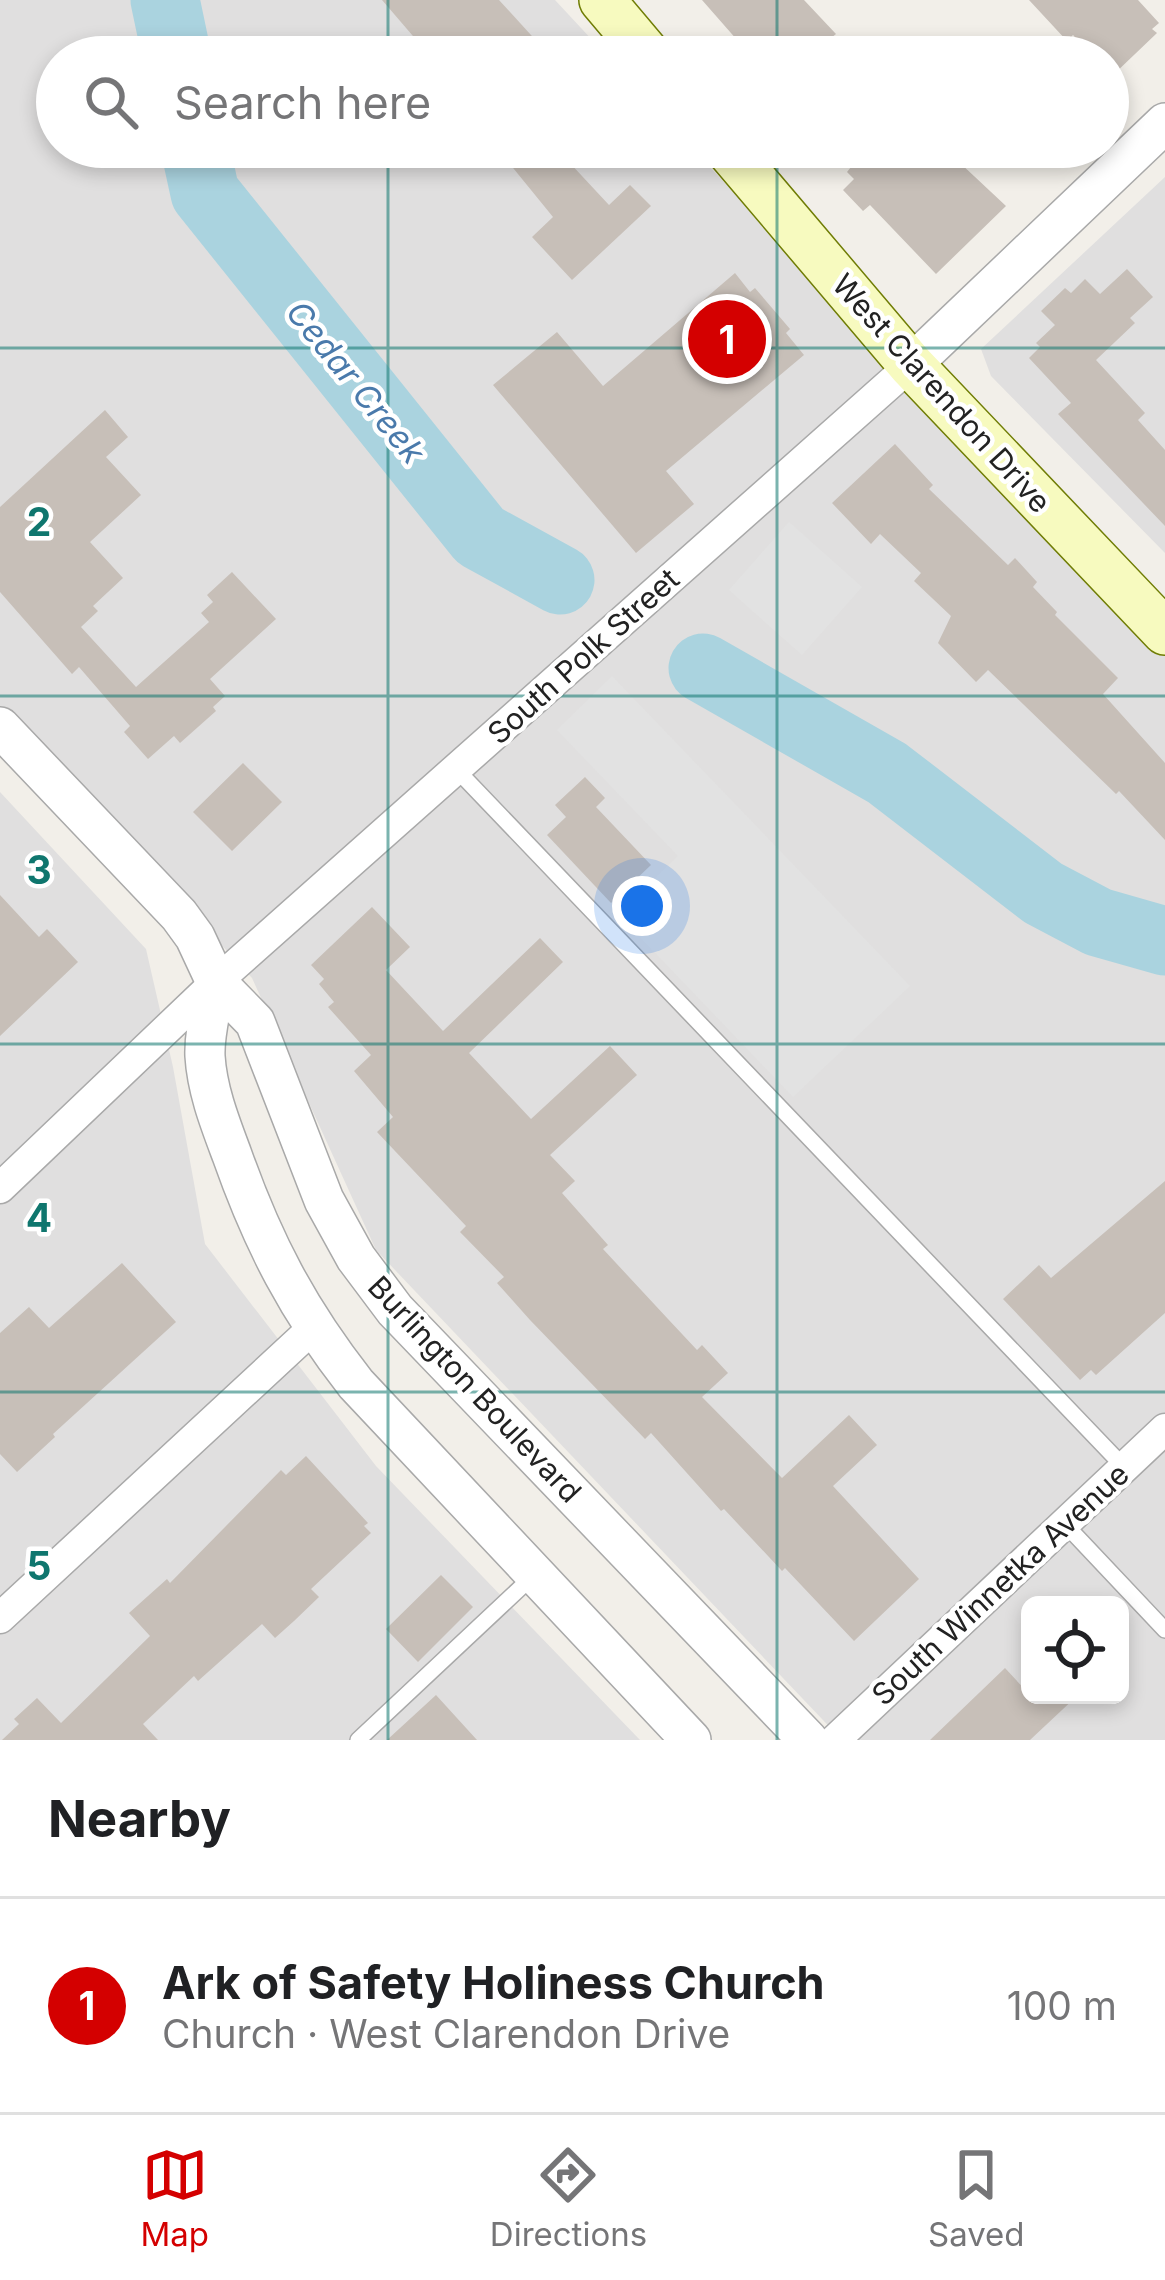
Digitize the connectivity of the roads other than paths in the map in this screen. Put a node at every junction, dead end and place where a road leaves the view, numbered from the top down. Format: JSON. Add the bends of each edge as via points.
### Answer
{"nodes":[{"id":1,"x":602,"y":0,"type":"edge"},
{"id":2,"x":632,"y":36,"type":"edge"},
{"id":3,"x":1165,"y":123,"type":"edge"},
{"id":4,"x":1129,"y":157,"type":"edge"},
{"id":5,"x":744,"y":168,"type":"edge"},
{"id":6,"x":1118,"y":168,"type":"edge"},
{"id":7,"x":911,"y":365,"type":"junction"},
{"id":8,"x":1165,"y":632,"type":"edge"},
{"id":9,"x":6,"y":744,"type":"edge"},
{"id":10,"x":456,"y":769,"type":"junction"},
{"id":11,"x":216,"y":982,"type":"junction"},
{"id":12,"x":0,"y":1188,"type":"edge"},
{"id":13,"x":312,"y":1329,"type":"junction"},
{"id":14,"x":1165,"y":1429,"type":"edge"},
{"id":15,"x":1124,"y":1467,"type":"junction"},
{"id":16,"x":1064,"y":1523,"type":"junction"},
{"id":17,"x":535,"y":1574,"type":"junction"},
{"id":18,"x":0,"y":1618,"type":"edge"},
{"id":19,"x":1165,"y":1630,"type":"edge"},
{"id":20,"x":358,"y":1740,"type":"edge"},
{"id":21,"x":691,"y":1740,"type":"edge"},
{"id":22,"x":808,"y":1740,"type":"edge"},
{"id":23,"x":835,"y":1740,"type":"edge"}],
"edges":[{"from":1,"to":2,"type":"main road"},
{"from":3,"to":4,"type":"street","name":"South Polk Street"},
{"from":5,"to":7,"type":"main road","name":"West Clarendon Drive"},
{"from":6,"to":7,"type":"street","name":"South Polk Street"},
{"from":7,"to":8,"type":"main road","name":"West Clarendon Drive"},
{"from":7,"to":10,"type":"street","name":"South Polk Street"},
{"from":9,"to":11,"type":"street","name":"Burlington Boulevard","via":[[179,915]]},
{"from":10,"to":11,"type":"street","name":"South Polk Street"},
{"from":10,"to":15,"type":"lane"},
{"from":11,"to":12,"type":"street","name":"South Polk Street"},
{"from":11,"to":13,"type":"street","via":[[205,1053],[213,1103],[253,1214]]},
{"from":11,"to":22,"type":"street","name":"Burlington Boulevard","via":[[255,1022],[324,1200],[395,1310]]},
{"from":13,"to":17,"type":"street"},
{"from":13,"to":18,"type":"street"},
{"from":14,"to":15,"type":"street","name":"South Winnetka Avenue"},
{"from":15,"to":16,"type":"street","name":"South Winnetka Avenue"},
{"from":16,"to":19,"type":"lane"},
{"from":16,"to":23,"type":"street","name":"South Winnetka Avenue"},
{"from":17,"to":20,"type":"lane"},
{"from":17,"to":21,"type":"street"}]}
